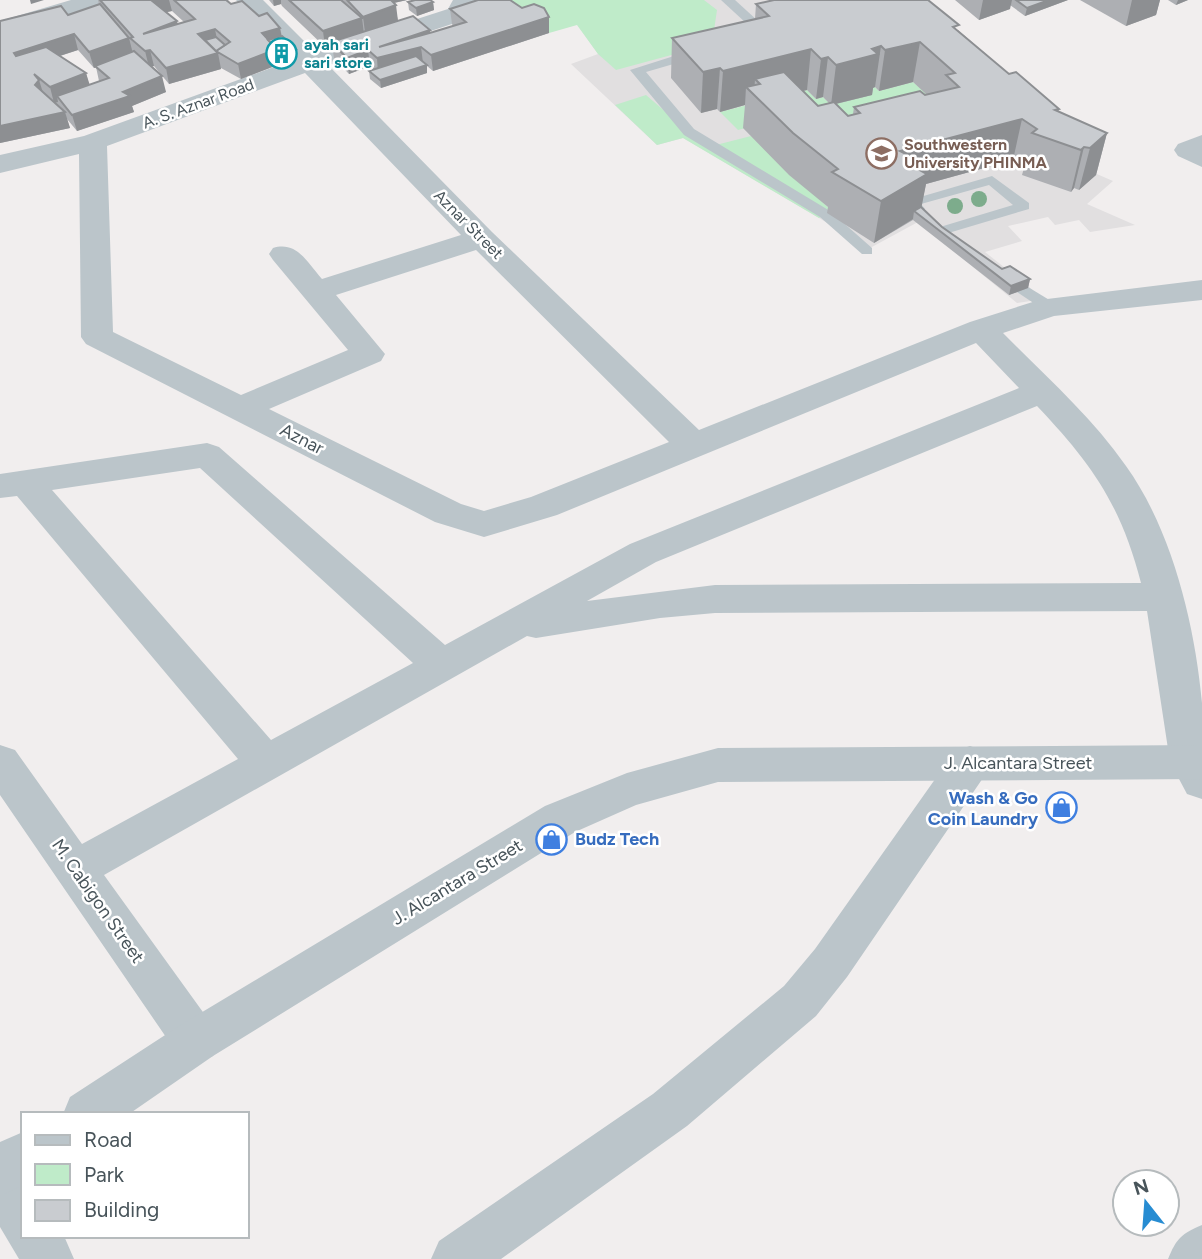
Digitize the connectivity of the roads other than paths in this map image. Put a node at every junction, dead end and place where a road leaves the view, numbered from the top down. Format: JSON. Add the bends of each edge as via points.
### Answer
{"nodes":[{"id":1,"x":98,"y":0,"type":"edge"},
{"id":2,"x":249,"y":0,"type":"edge"},
{"id":3,"x":466,"y":0,"type":"edge"},
{"id":4,"x":727,"y":0,"type":"edge"},
{"id":5,"x":0,"y":29,"type":"edge"},
{"id":6,"x":751,"y":36,"type":"edge"},
{"id":7,"x":713,"y":47,"type":"edge"},
{"id":8,"x":311,"y":62,"type":"junction"},
{"id":9,"x":93,"y":142,"type":"junction"},
{"id":10,"x":1202,"y":143,"type":"edge"},
{"id":11,"x":1202,"y":158,"type":"edge"},
{"id":12,"x":0,"y":164,"type":"edge"},
{"id":13,"x":936,"y":223,"type":"junction"},
{"id":14,"x":481,"y":238,"type":"junction"},
{"id":15,"x":966,"y":246,"type":"edge"},
{"id":16,"x":867,"y":251,"type":"dead end"},
{"id":17,"x":284,"y":254,"type":"dead end"},
{"id":18,"x":1023,"y":289,"type":"edge"},
{"id":19,"x":1202,"y":290,"type":"edge"},
{"id":20,"x":316,"y":291,"type":"junction"},
{"id":21,"x":1050,"y":307,"type":"junction"},
{"id":22,"x":981,"y":330,"type":"junction"},
{"id":23,"x":1040,"y":392,"type":"junction"},
{"id":24,"x":242,"y":408,"type":"junction"},
{"id":25,"x":692,"y":444,"type":"junction"},
{"id":26,"x":13,"y":484,"type":"edge"},
{"id":27,"x":1162,"y":597,"type":"junction"},
{"id":28,"x":507,"y":629,"type":"junction"},
{"id":29,"x":441,"y":666,"type":"junction"},
{"id":30,"x":0,"y":762,"type":"edge"},
{"id":31,"x":970,"y":762,"type":"junction"},
{"id":32,"x":266,"y":763,"type":"junction"},
{"id":33,"x":1199,"y":769,"type":"edge"},
{"id":34,"x":76,"y":869,"type":"junction"},
{"id":35,"x":197,"y":1041,"type":"junction"},
{"id":36,"x":90,"y":1112,"type":"edge"},
{"id":37,"x":21,"y":1157,"type":"edge"},
{"id":38,"x":0,"y":1171,"type":"edge"},
{"id":39,"x":0,"y":1179,"type":"edge"},
{"id":40,"x":21,"y":1214,"type":"edge"},
{"id":41,"x":35,"y":1238,"type":"edge"},
{"id":42,"x":1202,"y":1251,"type":"edge"},
{"id":43,"x":48,"y":1259,"type":"edge"},
{"id":44,"x":457,"y":1259,"type":"edge"},
{"id":45,"x":1194,"y":1259,"type":"edge"}],
"edges":[{"from":1,"to":5,"type":"street"},
{"from":2,"to":8,"type":"street","name":"Aznar Street"},
{"from":3,"to":8,"type":"street","name":"A. S. Aznar Road","via":[[458,14]]},
{"from":4,"to":6,"type":"lane","via":[[764,32]]},
{"from":7,"to":16,"type":"lane","via":[[637,70],[689,132],[825,214]]},
{"from":8,"to":9,"type":"street","name":"A. S. Aznar Road"},
{"from":8,"to":14,"type":"street","name":"Aznar Street"},
{"from":9,"to":12,"type":"street","name":"A. S. Aznar Road"},
{"from":9,"to":24,"type":"street","name":"Aznar","via":[[97,337]]},
{"from":10,"to":11,"type":"street","via":[[1188,150]]},
{"from":13,"to":13,"type":"lane","via":[[1024,205],[992,180],[910,202]]},
{"from":13,"to":15,"type":"lane"},
{"from":14,"to":20,"type":"street"},
{"from":14,"to":25,"type":"street","name":"Aznar Street"},
{"from":17,"to":20,"type":"street"},
{"from":18,"to":21,"type":"lane"},
{"from":19,"to":21,"type":"street","name":"Aznar"},
{"from":20,"to":24,"type":"street","via":[[369,354]]},
{"from":21,"to":22,"type":"street","name":"Aznar"},
{"from":22,"to":23,"type":"street"},
{"from":22,"to":25,"type":"street","name":"Aznar"},
{"from":23,"to":27,"type":"street","via":[[1097,452],[1129,499]]},
{"from":23,"to":28,"type":"street","via":[[643,553]]},
{"from":24,"to":25,"type":"street","name":"Aznar","via":[[448,513],[484,524],[544,506]]},
{"from":26,"to":29,"type":"street","via":[[207,455]]},
{"from":26,"to":32,"type":"street"},
{"from":27,"to":28,"type":"street","via":[[715,599]]},
{"from":27,"to":33,"type":"street"},
{"from":28,"to":29,"type":"street"},
{"from":29,"to":32,"type":"street"},
{"from":30,"to":34,"type":"street","name":"M. Cabigon Street"},
{"from":31,"to":33,"type":"street","name":"J. Alcantara Street"},
{"from":31,"to":35,"type":"street","name":"J. Alcantara Street","via":[[718,765],[627,790],[560,819]]},
{"from":31,"to":44,"type":"street","via":[[800,1001],[670,1110]]},
{"from":32,"to":34,"type":"street"},
{"from":34,"to":35,"type":"street","name":"M. Cabigon Street"},
{"from":35,"to":36,"type":"street","name":"J. Alcantara Street"},
{"from":37,"to":38,"type":"street"},
{"from":39,"to":40,"type":"street"},
{"from":41,"to":43,"type":"street"},
{"from":42,"to":45,"type":"street"}]}
